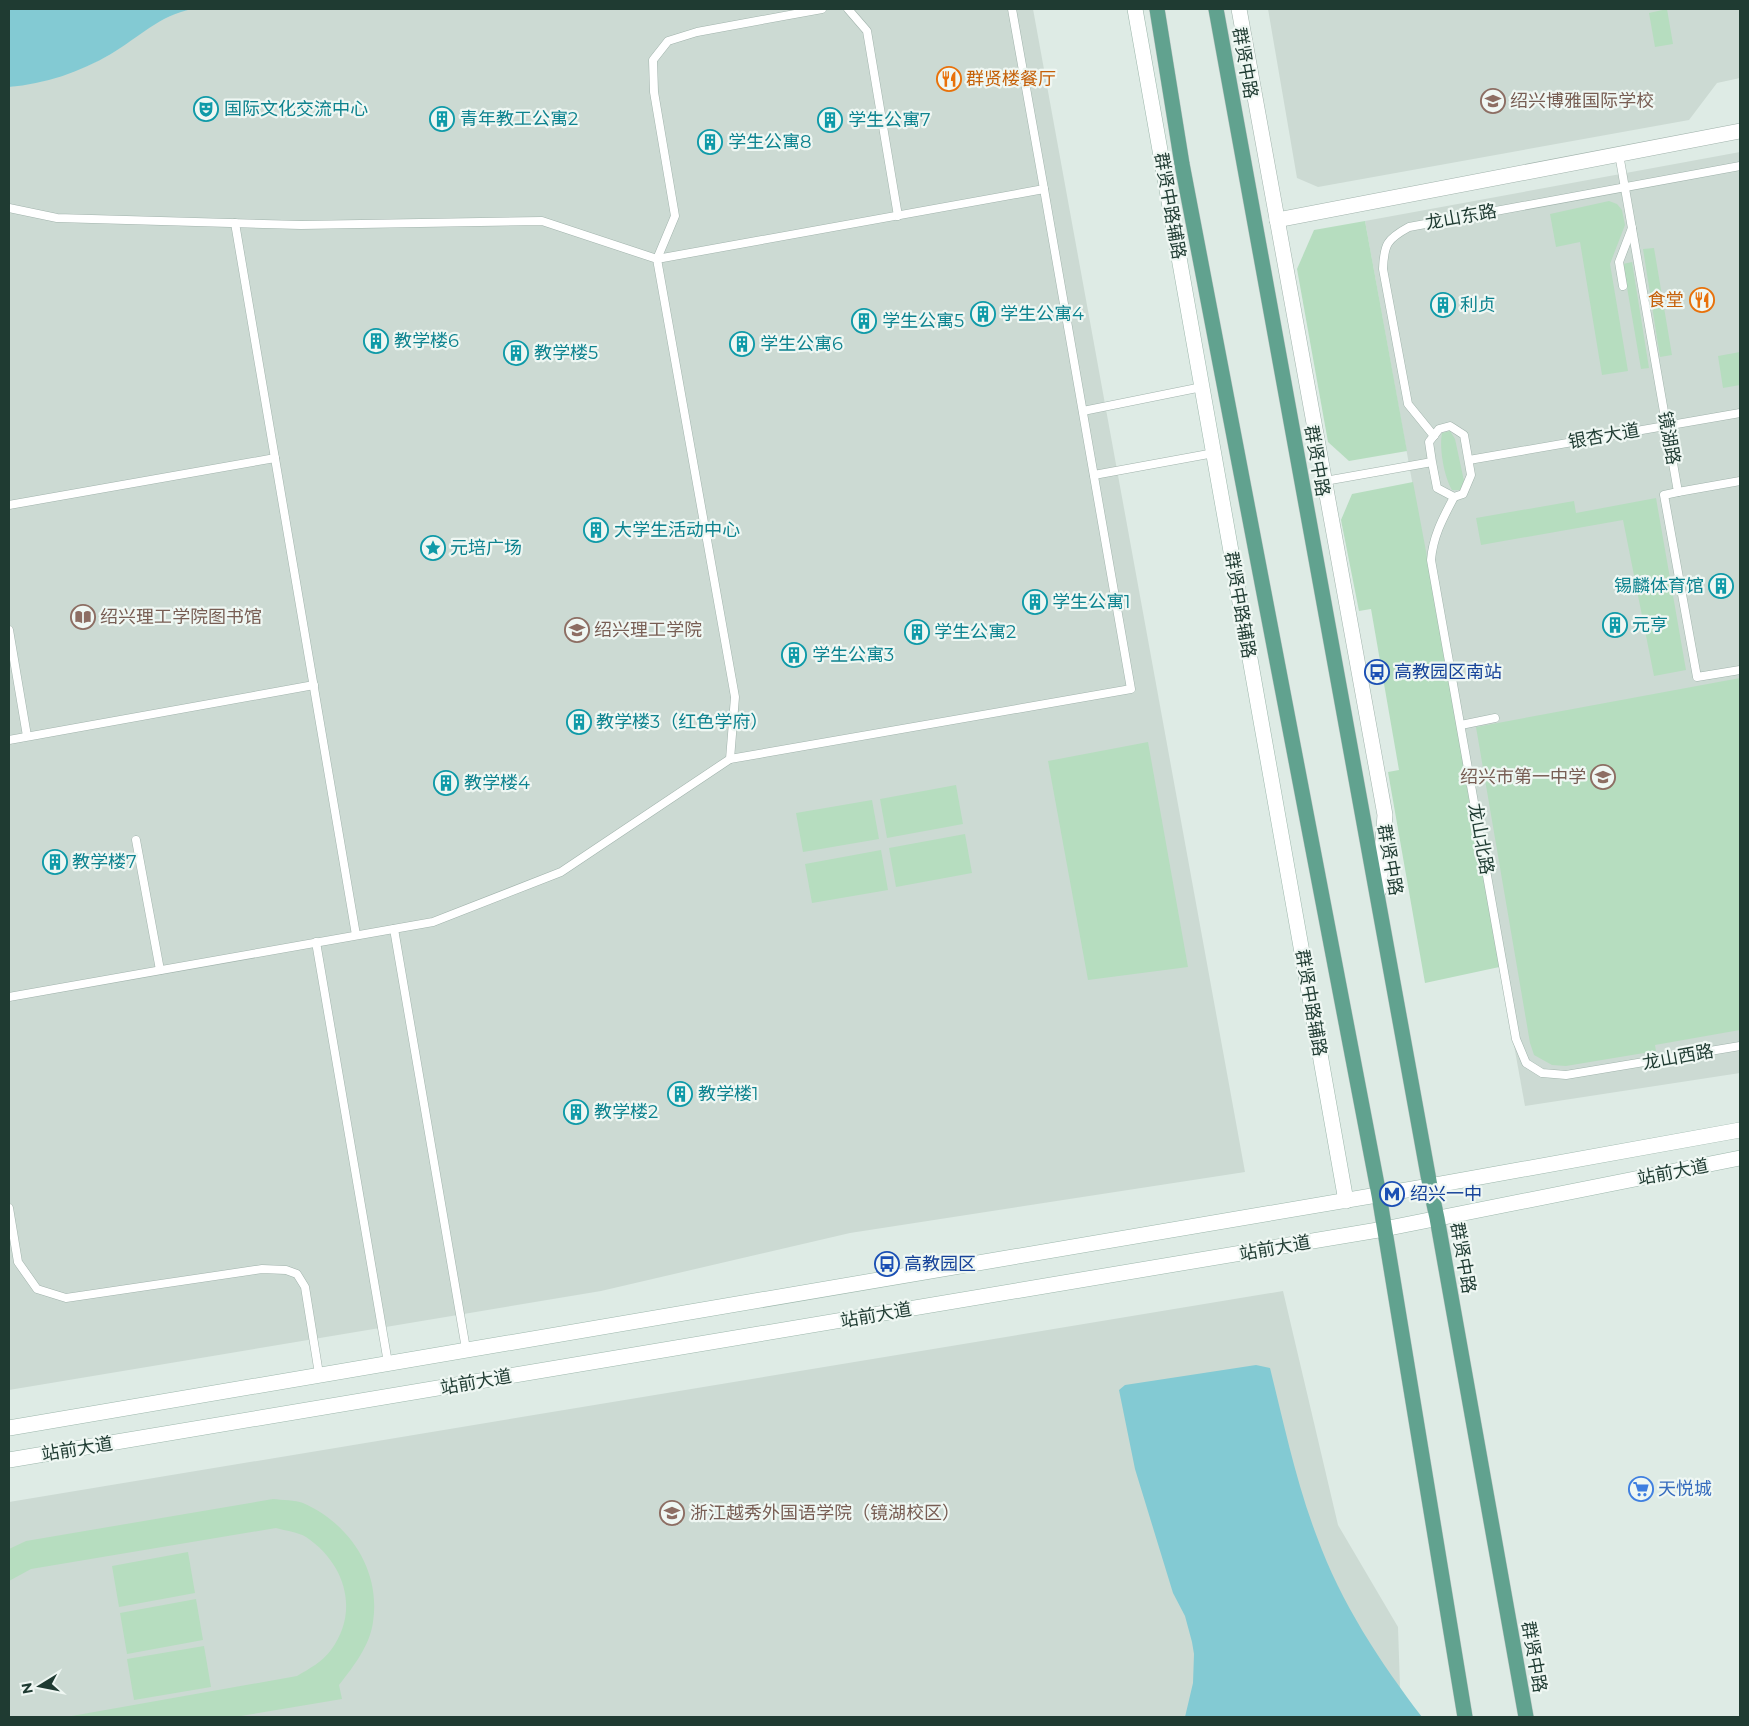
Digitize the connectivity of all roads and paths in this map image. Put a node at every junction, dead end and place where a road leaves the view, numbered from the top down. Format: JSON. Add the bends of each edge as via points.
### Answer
{"nodes":[{"id":1,"x":822,"y":9,"type":"edge"},
{"id":2,"x":848,"y":9,"type":"edge"},
{"id":3,"x":1012,"y":9,"type":"edge"},
{"id":4,"x":1135,"y":9,"type":"edge"},
{"id":5,"x":1157,"y":9,"type":"edge"},
{"id":6,"x":1216,"y":9,"type":"edge"},
{"id":7,"x":1239,"y":9,"type":"edge"},
{"id":8,"x":1740,"y":131,"type":"edge"},
{"id":9,"x":1619,"y":154,"type":"junction"},
{"id":10,"x":1740,"y":166,"type":"edge"},
{"id":11,"x":1625,"y":187,"type":"junction"},
{"id":12,"x":1044,"y":189,"type":"junction"},
{"id":13,"x":9,"y":208,"type":"edge"},
{"id":14,"x":898,"y":216,"type":"junction"},
{"id":15,"x":1277,"y":220,"type":"junction"},
{"id":16,"x":235,"y":223,"type":"junction"},
{"id":17,"x":1632,"y":227,"type":"junction"},
{"id":18,"x":656,"y":259,"type":"junction"},
{"id":19,"x":1623,"y":286,"type":"dead end"},
{"id":20,"x":1202,"y":387,"type":"junction"},
{"id":21,"x":1083,"y":411,"type":"junction"},
{"id":22,"x":1740,"y":413,"type":"edge"},
{"id":23,"x":1667,"y":425,"type":"junction"},
{"id":24,"x":1434,"y":436,"type":"junction"},
{"id":25,"x":1214,"y":454,"type":"junction"},
{"id":26,"x":275,"y":458,"type":"junction"},
{"id":27,"x":1469,"y":460,"type":"junction"},
{"id":28,"x":1432,"y":462,"type":"junction"},
{"id":29,"x":1094,"y":475,"type":"junction"},
{"id":30,"x":1325,"y":481,"type":"junction"},
{"id":31,"x":1740,"y":481,"type":"edge"},
{"id":32,"x":1678,"y":492,"type":"junction"},
{"id":33,"x":1454,"y":497,"type":"junction"},
{"id":34,"x":9,"y":505,"type":"edge"},
{"id":35,"x":9,"y":630,"type":"edge"},
{"id":36,"x":11,"y":661,"type":"edge"},
{"id":37,"x":1740,"y":670,"type":"edge"},
{"id":38,"x":314,"y":685,"type":"junction"},
{"id":39,"x":1494,"y":718,"type":"dead end"},
{"id":40,"x":1461,"y":725,"type":"junction"},
{"id":41,"x":27,"y":736,"type":"junction"},
{"id":42,"x":9,"y":740,"type":"edge"},
{"id":43,"x":730,"y":759,"type":"junction"},
{"id":44,"x":136,"y":840,"type":"dead end"},
{"id":45,"x":1378,"y":899,"type":"junction"},
{"id":46,"x":394,"y":929,"type":"junction"},
{"id":47,"x":356,"y":935,"type":"junction"},
{"id":48,"x":316,"y":942,"type":"junction"},
{"id":49,"x":160,"y":970,"type":"junction"},
{"id":50,"x":9,"y":997,"type":"edge"},
{"id":51,"x":1740,"y":1046,"type":"edge"},
{"id":52,"x":1615,"y":1068,"type":"joint"},
{"id":53,"x":1740,"y":1130,"type":"edge"},
{"id":54,"x":1740,"y":1158,"type":"edge"},
{"id":55,"x":1430,"y":1186,"type":"junction"},
{"id":56,"x":1379,"y":1195,"type":"junction"},
{"id":57,"x":1346,"y":1200,"type":"junction"},
{"id":58,"x":9,"y":1208,"type":"edge"},
{"id":59,"x":1437,"y":1218,"type":"junction"},
{"id":60,"x":1384,"y":1229,"type":"junction"},
{"id":61,"x":466,"y":1349,"type":"junction"},
{"id":62,"x":388,"y":1363,"type":"junction"},
{"id":63,"x":319,"y":1374,"type":"junction"},
{"id":64,"x":9,"y":1428,"type":"edge"},
{"id":65,"x":9,"y":1460,"type":"edge"},
{"id":66,"x":1465,"y":1717,"type":"edge"},
{"id":67,"x":1526,"y":1717,"type":"edge"}],
"edges":[{"from":1,"to":18,"type":"lane","via":[[697,32],[668,41],[653,60],[654,92],[676,216]]},
{"from":2,"to":14,"type":"lane","via":[[867,32]]},
{"from":3,"to":12,"type":"lane"},
{"from":4,"to":20,"type":"main road","name":"群贤中路辅路"},
{"from":5,"to":56,"type":"main road","via":[[1184,173]]},
{"from":6,"to":45,"type":"main road","name":"群贤中路"},
{"from":7,"to":15,"type":"main road"},
{"from":8,"to":9,"type":"main road"},
{"from":9,"to":11,"type":"lane","name":"镜湖路"},
{"from":9,"to":15,"type":"main road"},
{"from":10,"to":11,"type":"lane","name":"龙山东路"},
{"from":11,"to":17,"type":"lane","name":"镜湖路"},
{"from":11,"to":24,"type":"lane","name":"龙山东路","via":[[1409,227],[1394,235],[1384,250],[1384,269],[1408,404]]},
{"from":12,"to":14,"type":"lane"},
{"from":12,"to":21,"type":"lane"},
{"from":13,"to":16,"type":"lane","via":[[57,218]]},
{"from":14,"to":18,"type":"lane"},
{"from":15,"to":30,"type":"main road"},
{"from":16,"to":18,"type":"lane","via":[[542,221]]},
{"from":16,"to":26,"type":"lane"},
{"from":17,"to":19,"type":"lane","via":[[1619,262]]},
{"from":17,"to":23,"type":"lane","name":"镜湖路"},
{"from":18,"to":43,"type":"lane","via":[[735,697]]},
{"from":20,"to":21,"type":"lane"},
{"from":20,"to":25,"type":"main road","name":"群贤中路辅路"},
{"from":21,"to":29,"type":"lane"},
{"from":22,"to":23,"type":"lane","name":"银杏大道"},
{"from":23,"to":27,"type":"lane","name":"银杏大道"},
{"from":23,"to":32,"type":"lane","name":"镜湖路"},
{"from":24,"to":27,"type":"lane","name":"龙山北路","via":[[1439,429],[1450,426],[1464,435]]},
{"from":24,"to":28,"type":"lane","via":[[1429,442]]},
{"from":25,"to":29,"type":"lane"},
{"from":25,"to":57,"type":"main road","name":"群贤中路辅路"},
{"from":26,"to":34,"type":"lane"},
{"from":26,"to":38,"type":"lane"},
{"from":27,"to":33,"type":"lane","name":"龙山北路","via":[[1471,475],[1463,494]]},
{"from":28,"to":30,"type":"lane"},
{"from":28,"to":33,"type":"lane","via":[[1438,488]]},
{"from":29,"to":43,"type":"lane","via":[[1131,689]]},
{"from":30,"to":45,"type":"main road","via":[[1386,815]]},
{"from":31,"to":32,"type":"lane"},
{"from":32,"to":37,"type":"lane","via":[[1664,495],[1697,677]]},
{"from":33,"to":40,"type":"lane","name":"龙山北路","via":[[1432,545],[1431,560]]},
{"from":35,"to":36,"type":"lane"},
{"from":36,"to":41,"type":"lane"},
{"from":38,"to":41,"type":"lane"},
{"from":38,"to":47,"type":"lane"},
{"from":39,"to":40,"type":"lane"},
{"from":40,"to":52,"type":"lane","name":"龙山北路","via":[[1516,1039],[1526,1063],[1542,1073],[1566,1075]]},
{"from":41,"to":42,"type":"lane"},
{"from":43,"to":46,"type":"lane","via":[[561,872],[433,922]]},
{"from":44,"to":49,"type":"lane"},
{"from":45,"to":55,"type":"main road","name":"群贤中路"},
{"from":46,"to":47,"type":"lane"},
{"from":46,"to":61,"type":"lane"},
{"from":47,"to":48,"type":"lane"},
{"from":48,"to":49,"type":"lane"},
{"from":48,"to":62,"type":"lane"},
{"from":49,"to":50,"type":"lane"},
{"from":51,"to":52,"type":"lane","name":"龙山西路"},
{"from":53,"to":55,"type":"main road","name":"站前大道"},
{"from":54,"to":59,"type":"main road","name":"站前大道"},
{"from":55,"to":56,"type":"main road","name":"站前大道"},
{"from":55,"to":59,"type":"main road","name":"群贤中路"},
{"from":56,"to":57,"type":"main road","name":"站前大道"},
{"from":56,"to":60,"type":"main road"},
{"from":57,"to":61,"type":"main road","name":"站前大道"},
{"from":58,"to":63,"type":"lane","via":[[18,1262],[37,1289],[66,1298],[262,1270],[286,1270],[297,1274],[305,1287]]},
{"from":59,"to":60,"type":"main road","name":"站前大道"},
{"from":59,"to":67,"type":"main road","name":"群贤中路"},
{"from":60,"to":65,"type":"main road","name":"站前大道"},
{"from":60,"to":66,"type":"main road"},
{"from":61,"to":62,"type":"main road","name":"站前大道"},
{"from":62,"to":63,"type":"main road","name":"站前大道"},
{"from":63,"to":64,"type":"main road","name":"站前大道"}]}
